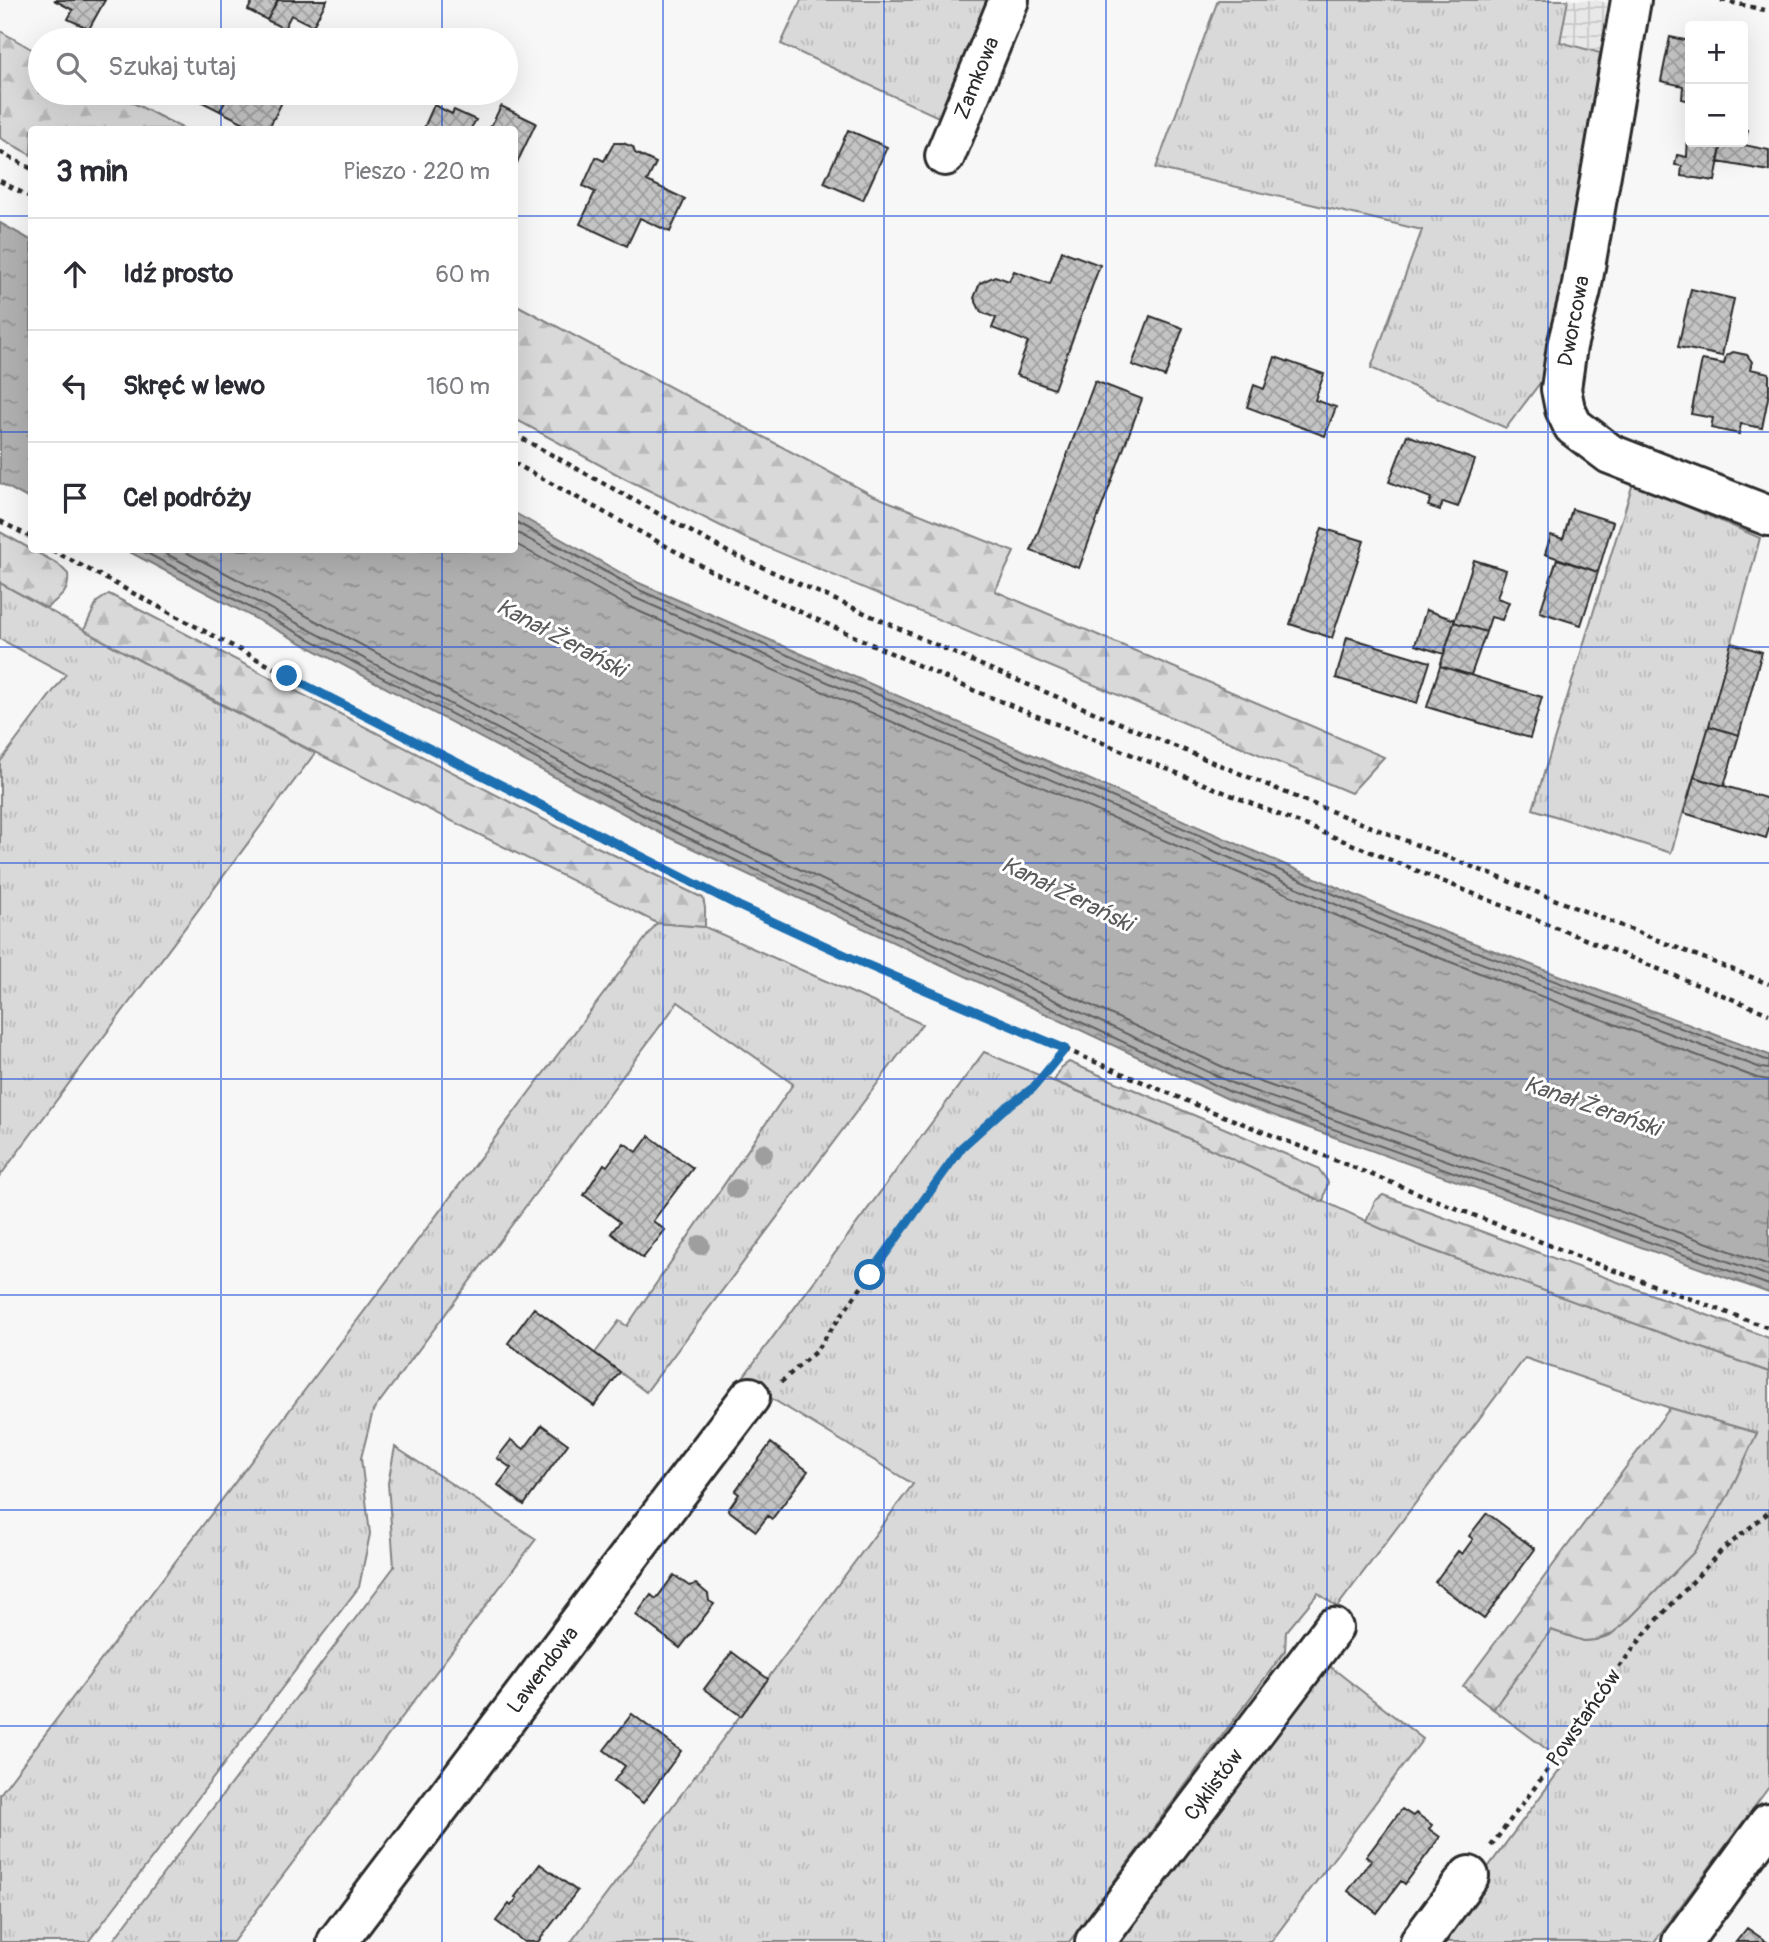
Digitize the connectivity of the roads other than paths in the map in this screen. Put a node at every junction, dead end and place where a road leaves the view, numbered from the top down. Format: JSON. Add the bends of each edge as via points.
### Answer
{"nodes":[{"id":1,"x":1009,"y":0,"type":"edge"},
{"id":2,"x":1631,"y":0,"type":"edge"},
{"id":3,"x":945,"y":156,"type":"dead end"},
{"id":4,"x":1769,"y":516,"type":"edge"},
{"id":5,"x":750,"y":1397,"type":"road end"},
{"id":6,"x":1332,"y":1629,"type":"dead end"},
{"id":7,"x":1769,"y":1824,"type":"edge"},
{"id":8,"x":1469,"y":1876,"type":"road end"},
{"id":9,"x":337,"y":1942,"type":"edge"},
{"id":10,"x":1095,"y":1942,"type":"edge"},
{"id":11,"x":1420,"y":1942,"type":"edge"},
{"id":12,"x":1682,"y":1942,"type":"edge"}],
"edges":[{"from":1,"to":3,"type":"street","name":"Zamkowa"},
{"from":2,"to":4,"type":"street","name":"Dworcowa","via":[[1581,290],[1567,346],[1561,389],[1565,409],[1573,426],[1610,454]]},
{"from":5,"to":9,"type":"street","name":"Lawendowa"},
{"from":6,"to":10,"type":"street","name":"Cyklistów"},
{"from":7,"to":12,"type":"street"},
{"from":8,"to":11,"type":"street"}]}
